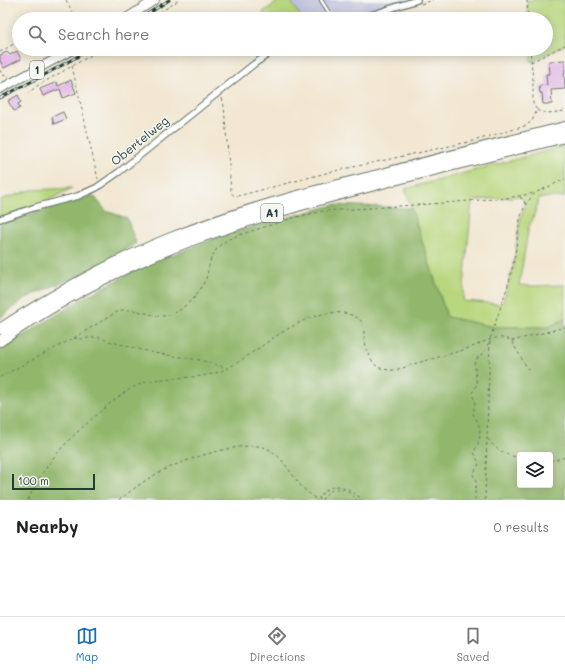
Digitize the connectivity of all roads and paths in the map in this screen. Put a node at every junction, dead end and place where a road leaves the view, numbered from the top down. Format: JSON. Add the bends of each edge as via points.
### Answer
{"nodes":[{"id":1,"x":66,"y":0,"type":"edge"},
{"id":2,"x":155,"y":0,"type":"edge"},
{"id":3,"x":179,"y":0,"type":"edge"},
{"id":4,"x":321,"y":0,"type":"edge"},
{"id":5,"x":417,"y":0,"type":"edge"},
{"id":6,"x":527,"y":0,"type":"edge"},
{"id":7,"x":72,"y":12,"type":"edge"},
{"id":8,"x":136,"y":12,"type":"edge"},
{"id":9,"x":161,"y":12,"type":"edge"},
{"id":10,"x":329,"y":12,"type":"edge"},
{"id":11,"x":380,"y":12,"type":"edge"},
{"id":12,"x":528,"y":12,"type":"edge"},
{"id":13,"x":565,"y":44,"type":"edge"},
{"id":14,"x":12,"y":45,"type":"edge"},
{"id":15,"x":553,"y":50,"type":"edge"},
{"id":16,"x":0,"y":52,"type":"edge"},
{"id":17,"x":61,"y":56,"type":"edge"},
{"id":18,"x":90,"y":56,"type":"edge"},
{"id":19,"x":266,"y":56,"type":"edge"},
{"id":20,"x":531,"y":56,"type":"edge"},
{"id":21,"x":542,"y":56,"type":"edge"},
{"id":22,"x":531,"y":62,"type":"junction"},
{"id":23,"x":72,"y":66,"type":"junction"},
{"id":24,"x":0,"y":70,"type":"edge"},
{"id":25,"x":12,"y":83,"type":"junction"},
{"id":26,"x":0,"y":89,"type":"edge"},
{"id":27,"x":219,"y":92,"type":"junction"},
{"id":28,"x":27,"y":94,"type":"dead end"},
{"id":29,"x":537,"y":110,"type":"junction"},
{"id":30,"x":565,"y":111,"type":"edge"},
{"id":31,"x":565,"y":127,"type":"edge"},
{"id":32,"x":565,"y":137,"type":"edge"},
{"id":33,"x":565,"y":179,"type":"edge"},
{"id":34,"x":101,"y":185,"type":"junction"},
{"id":35,"x":535,"y":193,"type":"junction"},
{"id":36,"x":519,"y":196,"type":"junction"},
{"id":37,"x":525,"y":205,"type":"junction"},
{"id":38,"x":0,"y":220,"type":"edge"},
{"id":39,"x":565,"y":327,"type":"edge"},
{"id":40,"x":0,"y":329,"type":"edge"},
{"id":41,"x":74,"y":338,"type":"junction"},
{"id":42,"x":490,"y":339,"type":"junction"},
{"id":43,"x":0,"y":341,"type":"edge"},
{"id":44,"x":512,"y":341,"type":"junction"},
{"id":45,"x":227,"y":368,"type":"junction"},
{"id":46,"x":528,"y":368,"type":"dead end"},
{"id":47,"x":0,"y":377,"type":"edge"},
{"id":48,"x":487,"y":438,"type":"junction"},
{"id":49,"x":517,"y":457,"type":"edge"},
{"id":50,"x":565,"y":457,"type":"edge"},
{"id":51,"x":553,"y":460,"type":"edge"},
{"id":52,"x":28,"y":500,"type":"edge"},
{"id":53,"x":119,"y":500,"type":"edge"},
{"id":54,"x":317,"y":500,"type":"edge"},
{"id":55,"x":321,"y":500,"type":"edge"},
{"id":56,"x":357,"y":500,"type":"edge"},
{"id":57,"x":363,"y":500,"type":"edge"},
{"id":58,"x":475,"y":500,"type":"edge"},
{"id":59,"x":485,"y":500,"type":"edge"}],
"edges":[{"from":1,"to":7,"type":"path"},
{"from":2,"to":8,"type":"main road"},
{"from":3,"to":9,"type":"path"},
{"from":4,"to":10,"type":"lane"},
{"from":5,"to":11,"type":"street"},
{"from":6,"to":12,"type":"path"},
{"from":13,"to":15,"type":"path"},
{"from":14,"to":16,"type":"path"},
{"from":17,"to":25,"type":"main road","number":"1"},
{"from":18,"to":23,"type":"path"},
{"from":19,"to":27,"type":"street","name":"Obertelweg"},
{"from":20,"to":22,"type":"path"},
{"from":21,"to":22,"type":"path"},
{"from":22,"to":29,"type":"path","via":[[533,104]]},
{"from":23,"to":28,"type":"path","via":[[36,86]]},
{"from":23,"to":34,"type":"path"},
{"from":24,"to":25,"type":"path"},
{"from":25,"to":26,"type":"main road","number":"1"},
{"from":27,"to":29,"type":"path","via":[[224,106],[230,191],[234,196],[473,141],[523,127],[532,121]]},
{"from":27,"to":34,"type":"street","name":"Obertelweg"},
{"from":29,"to":30,"type":"path"},
{"from":31,"to":40,"type":"highway","number":"A1","via":[[316,191],[215,222],[158,243],[104,268]]},
{"from":32,"to":43,"type":"highway","number":"A1","via":[[318,200],[218,231],[162,252],[108,277]]},
{"from":33,"to":35,"type":"path"},
{"from":34,"to":38,"type":"street","name":"Obertelweg","via":[[78,196]]},
{"from":35,"to":36,"type":"path"},
{"from":35,"to":37,"type":"path"},
{"from":36,"to":37,"type":"path"},
{"from":36,"to":41,"type":"path","via":[[323,211],[247,232],[231,238],[218,247],[211,258],[201,288],[180,310],[158,316],[122,310]]},
{"from":37,"to":42,"type":"path","via":[[520,219],[510,279]]},
{"from":39,"to":44,"type":"path"},
{"from":41,"to":45,"type":"path","via":[[97,337],[154,353],[200,360]]},
{"from":41,"to":47,"type":"path"},
{"from":42,"to":44,"type":"path","via":[[504,338]]},
{"from":42,"to":45,"type":"path","via":[[394,370],[382,369],[373,364],[366,350],[362,324],[354,315],[330,313],[294,324]]},
{"from":42,"to":48,"type":"path"},
{"from":42,"to":58,"type":"path","via":[[484,353],[474,363],[477,384],[472,393],[475,403],[473,414],[479,424],[480,434],[474,452],[478,464],[473,474],[477,484]]},
{"from":44,"to":46,"type":"path"},
{"from":45,"to":52,"type":"path","via":[[205,375],[154,380],[126,391],[72,437],[50,462]]},
{"from":48,"to":49,"type":"path","via":[[502,453]]},
{"from":48,"to":59,"type":"path"},
{"from":50,"to":51,"type":"path"},
{"from":53,"to":54,"type":"path","via":[[173,466],[239,446],[258,446],[275,453],[302,487]]},
{"from":55,"to":56,"type":"path","via":[[330,490],[335,489],[348,491]]},
{"from":55,"to":57,"type":"path","via":[[319,497],[331,487],[340,486]]}]}
